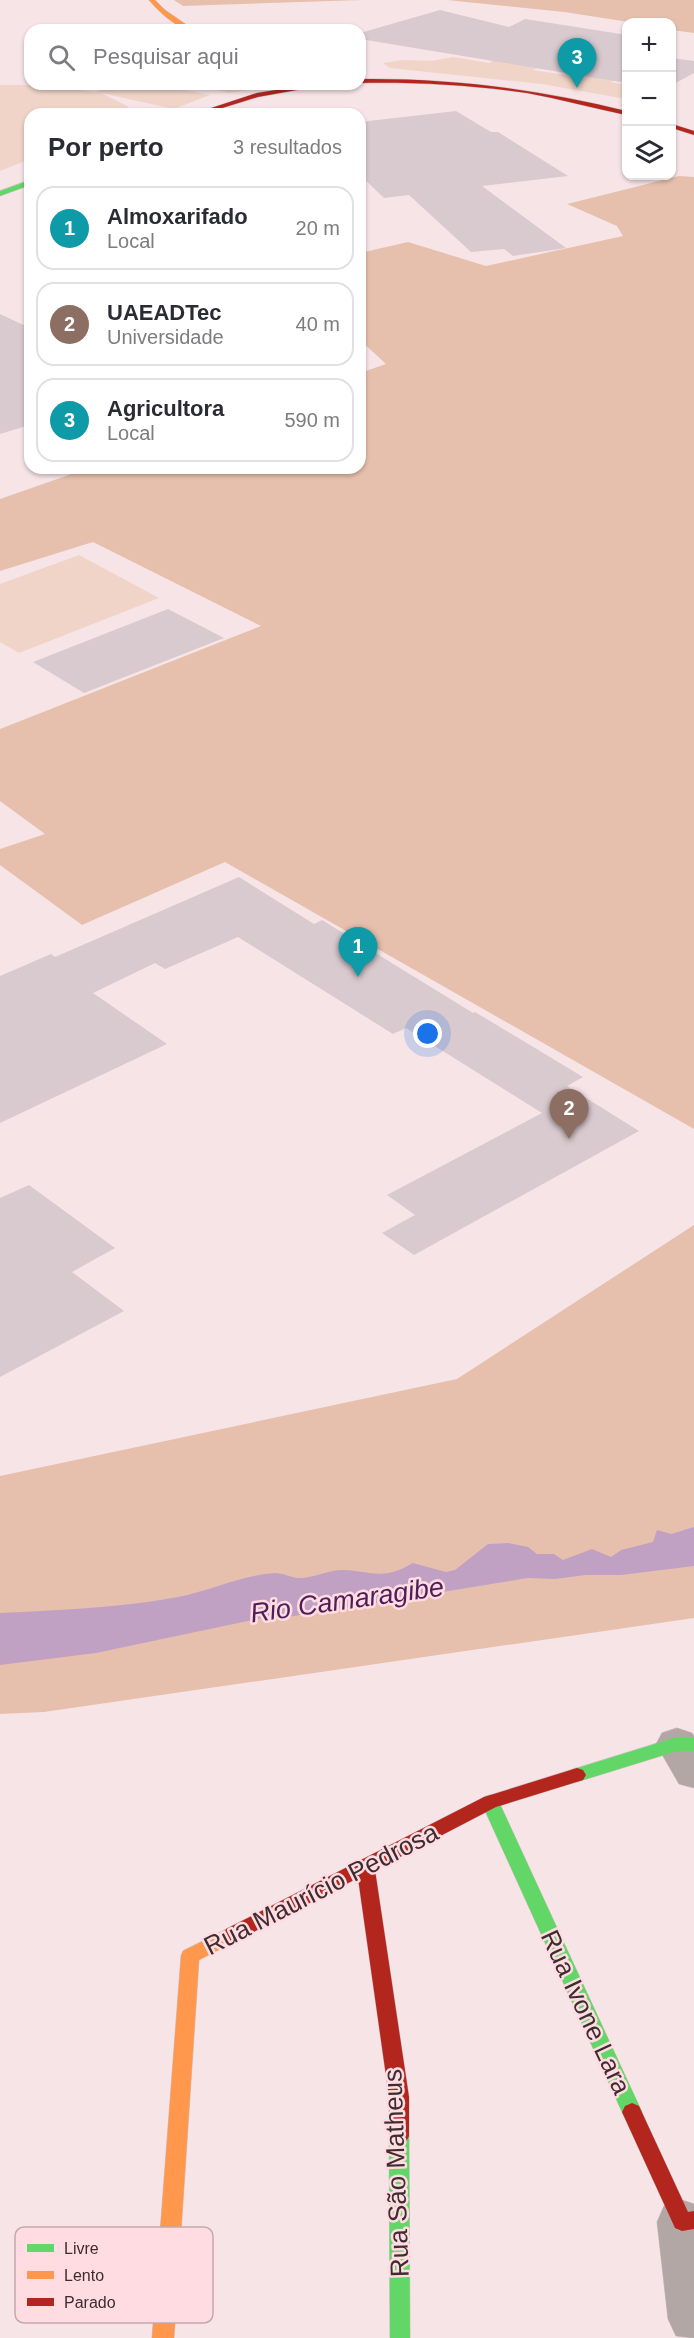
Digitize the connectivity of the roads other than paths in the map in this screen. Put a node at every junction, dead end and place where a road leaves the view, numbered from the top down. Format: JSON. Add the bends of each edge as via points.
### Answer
{"nodes":[{"id":1,"x":152,"y":0,"type":"edge"},
{"id":2,"x":182,"y":24,"type":"edge"},
{"id":3,"x":366,"y":72,"type":"edge"},
{"id":4,"x":414,"y":80,"type":"junction"},
{"id":5,"x":366,"y":81,"type":"edge"},
{"id":6,"x":289,"y":90,"type":"edge"},
{"id":7,"x":215,"y":108,"type":"edge"},
{"id":8,"x":622,"y":111,"type":"edge"},
{"id":9,"x":676,"y":127,"type":"edge"},
{"id":10,"x":694,"y":133,"type":"edge"},
{"id":11,"x":24,"y":184,"type":"edge"},
{"id":12,"x":0,"y":194,"type":"edge"},
{"id":13,"x":688,"y":1753,"type":"edge"},
{"id":14,"x":490,"y":1802,"type":"junction"},
{"id":15,"x":365,"y":1866,"type":"junction"},
{"id":16,"x":688,"y":2221,"type":"edge"},
{"id":17,"x":171,"y":2227,"type":"edge"},
{"id":18,"x":694,"y":2319,"type":"edge"},
{"id":19,"x":164,"y":2323,"type":"edge"},
{"id":20,"x":163,"y":2338,"type":"edge"},
{"id":21,"x":400,"y":2338,"type":"edge"}],
"edges":[{"from":1,"to":2,"type":"street"},
{"from":3,"to":4,"type":"street"},
{"from":4,"to":5,"type":"street"},
{"from":4,"to":8,"type":"street","via":[[519,88]]},
{"from":6,"to":7,"type":"street"},
{"from":9,"to":10,"type":"street"},
{"from":11,"to":12,"type":"street"},
{"from":13,"to":14,"type":"street","name":"Rua Maurício Pedrosa"},
{"from":14,"to":15,"type":"street","name":"Rua Maurício Pedrosa"},
{"from":14,"to":16,"type":"street","name":"Rua Ivone Lara"},
{"from":15,"to":17,"type":"street","name":"Rua Maurício Pedrosa","via":[[190,1956]]},
{"from":15,"to":21,"type":"street","name":"Rua São Matheus","via":[[399,2097]]},
{"from":16,"to":18,"type":"street","name":"Rua Ivone Lara"},
{"from":19,"to":20,"type":"street","name":"Rua Maurício Pedrosa"}]}
